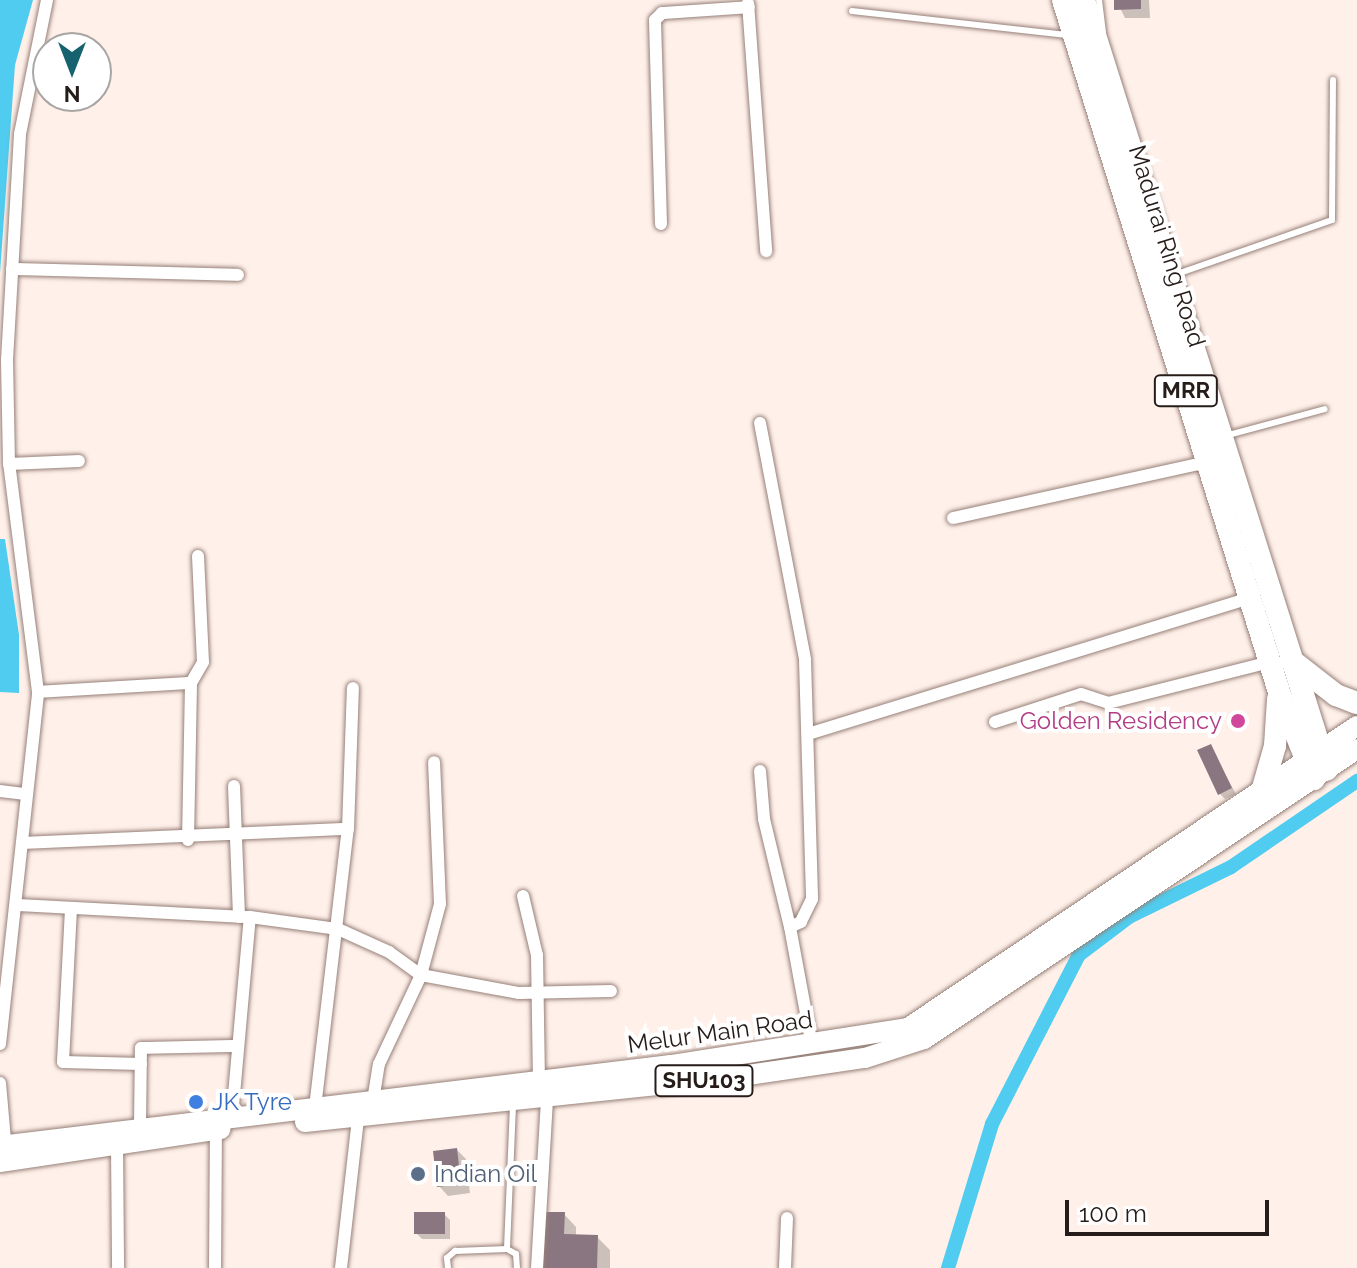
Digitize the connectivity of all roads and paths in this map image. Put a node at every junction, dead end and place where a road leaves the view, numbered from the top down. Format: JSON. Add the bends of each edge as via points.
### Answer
{"nodes":[{"id":1,"x":47,"y":0,"type":"edge"},
{"id":2,"x":1052,"y":0,"type":"edge"},
{"id":3,"x":1063,"y":0,"type":"edge"},
{"id":4,"x":1084,"y":0,"type":"edge"},
{"id":5,"x":1099,"y":0,"type":"edge"},
{"id":6,"x":748,"y":4,"type":"edge"},
{"id":7,"x":852,"y":11,"type":"dead end"},
{"id":8,"x":1067,"y":35,"type":"junction"},
{"id":9,"x":1091,"y":54,"type":"junction"},
{"id":10,"x":1333,"y":80,"type":"dead end"},
{"id":11,"x":661,"y":224,"type":"dead end"},
{"id":12,"x":766,"y":251,"type":"dead end"},
{"id":13,"x":12,"y":269,"type":"junction"},
{"id":14,"x":238,"y":275,"type":"dead end"},
{"id":15,"x":1170,"y":276,"type":"junction"},
{"id":16,"x":1325,"y":409,"type":"dead end"},
{"id":17,"x":760,"y":423,"type":"dead end"},
{"id":18,"x":1221,"y":437,"type":"junction"},
{"id":19,"x":79,"y":461,"type":"dead end"},
{"id":20,"x":1208,"y":462,"type":"junction"},
{"id":21,"x":9,"y":464,"type":"junction"},
{"id":22,"x":953,"y":518,"type":"dead end"},
{"id":23,"x":198,"y":556,"type":"dead end"},
{"id":24,"x":1251,"y":598,"type":"junction"},
{"id":25,"x":1281,"y":661,"type":"junction"},
{"id":26,"x":191,"y":683,"type":"junction"},
{"id":27,"x":353,"y":688,"type":"dead end"},
{"id":28,"x":38,"y":692,"type":"junction"},
{"id":29,"x":1279,"y":692,"type":"junction"},
{"id":30,"x":1357,"y":703,"type":"edge"},
{"id":31,"x":995,"y":722,"type":"dead end"},
{"id":32,"x":1357,"y":726,"type":"edge"},
{"id":33,"x":808,"y":734,"type":"junction"},
{"id":34,"x":1357,"y":749,"type":"edge"},
{"id":35,"x":434,"y":762,"type":"dead end"},
{"id":36,"x":1316,"y":765,"type":"junction"},
{"id":37,"x":760,"y":771,"type":"dead end"},
{"id":38,"x":234,"y":786,"type":"dead end"},
{"id":39,"x":1263,"y":788,"type":"junction"},
{"id":40,"x":0,"y":791,"type":"edge"},
{"id":41,"x":26,"y":794,"type":"junction"},
{"id":42,"x":348,"y":829,"type":"junction"},
{"id":43,"x":234,"y":836,"type":"junction"},
{"id":44,"x":188,"y":840,"type":"junction"},
{"id":45,"x":22,"y":843,"type":"junction"},
{"id":46,"x":523,"y":896,"type":"dead end"},
{"id":47,"x":18,"y":905,"type":"junction"},
{"id":48,"x":71,"y":909,"type":"junction"},
{"id":49,"x":245,"y":917,"type":"junction"},
{"id":50,"x":0,"y":925,"type":"edge"},
{"id":51,"x":16,"y":927,"type":"junction"},
{"id":52,"x":790,"y":927,"type":"junction"},
{"id":53,"x":338,"y":929,"type":"junction"},
{"id":54,"x":421,"y":975,"type":"junction"},
{"id":55,"x":4,"y":986,"type":"edge"},
{"id":56,"x":611,"y":991,"type":"dead end"},
{"id":57,"x":538,"y":992,"type":"junction"},
{"id":58,"x":0,"y":1044,"type":"edge"},
{"id":59,"x":237,"y":1046,"type":"junction"},
{"id":60,"x":812,"y":1046,"type":"junction"},
{"id":61,"x":141,"y":1064,"type":"junction"},
{"id":62,"x":0,"y":1083,"type":"edge"},
{"id":63,"x":543,"y":1090,"type":"junction"},
{"id":64,"x":373,"y":1101,"type":"junction"},
{"id":65,"x":513,"y":1102,"type":"junction"},
{"id":66,"x":315,"y":1108,"type":"junction"},
{"id":67,"x":358,"y":1119,"type":"junction"},
{"id":68,"x":224,"y":1123,"type":"junction"},
{"id":69,"x":140,"y":1126,"type":"junction"},
{"id":70,"x":117,"y":1146,"type":"junction"},
{"id":71,"x":3,"y":1154,"type":"edge"},
{"id":72,"x":787,"y":1218,"type":"dead end"},
{"id":73,"x":507,"y":1249,"type":"junction"},
{"id":74,"x":118,"y":1268,"type":"edge"},
{"id":75,"x":215,"y":1268,"type":"edge"},
{"id":76,"x":341,"y":1268,"type":"edge"},
{"id":77,"x":448,"y":1268,"type":"edge"},
{"id":78,"x":517,"y":1268,"type":"edge"},
{"id":79,"x":537,"y":1268,"type":"edge"},
{"id":80,"x":785,"y":1268,"type":"edge"}],
"edges":[{"from":1,"to":13,"type":"street","via":[[20,134]]},
{"from":2,"to":8,"type":"lane"},
{"from":3,"to":9,"type":"highway","name":"Madurai Ring Road","number":"MRR"},
{"from":4,"to":9,"type":"highway","name":"Madurai Ring Road","number":"MRR"},
{"from":5,"to":9,"type":"lane"},
{"from":6,"to":11,"type":"street","via":[[662,13],[655,20]]},
{"from":6,"to":12,"type":"street"},
{"from":7,"to":8,"type":"lane"},
{"from":8,"to":9,"type":"lane"},
{"from":9,"to":15,"type":"highway","name":"Madurai Ring Road","number":"MRR"},
{"from":9,"to":20,"type":"highway","name":"Madurai Ring Road","number":"MRR"},
{"from":10,"to":15,"type":"lane","via":[[1332,220]]},
{"from":13,"to":14,"type":"street"},
{"from":13,"to":21,"type":"street"},
{"from":15,"to":18,"type":"highway","name":"Madurai Ring Road","number":"MRR"},
{"from":16,"to":18,"type":"lane"},
{"from":17,"to":33,"type":"street","via":[[774,516],[799,610]]},
{"from":18,"to":25,"type":"highway","name":"Madurai Ring Road","number":"MRR"},
{"from":19,"to":21,"type":"street"},
{"from":20,"to":22,"type":"street"},
{"from":20,"to":24,"type":"highway","name":"Madurai Ring Road","number":"MRR"},
{"from":21,"to":28,"type":"street"},
{"from":23,"to":26,"type":"street","via":[[203,662]]},
{"from":24,"to":25,"type":"highway","name":"Madurai Ring Road","number":"MRR"},
{"from":24,"to":33,"type":"street"},
{"from":25,"to":29,"type":"highway","name":"Madurai Ring Road","number":"MRR"},
{"from":25,"to":30,"type":"highway"},
{"from":25,"to":31,"type":"street","via":[[1108,703],[1081,694]]},
{"from":25,"to":36,"type":"highway","name":"Madurai Ring Road","number":"MRR"},
{"from":26,"to":28,"type":"street"},
{"from":26,"to":44,"type":"street"},
{"from":27,"to":42,"type":"street"},
{"from":28,"to":41,"type":"street"},
{"from":29,"to":36,"type":"highway","name":"Madurai Ring Road","number":"MRR"},
{"from":29,"to":39,"type":"highway","via":[[1275,746]]},
{"from":32,"to":36,"type":"main road","name":"Melur Main Road"},
{"from":33,"to":52,"type":"street","via":[[812,899],[801,922]]},
{"from":34,"to":36,"type":"main road","name":"Melur Main Road"},
{"from":35,"to":54,"type":"street","via":[[440,904]]},
{"from":36,"to":39,"type":"main road","name":"Melur Main Road","number":"SHU103"},
{"from":36,"to":63,"type":"main road","name":"Melur Main Road","number":"SHU103","via":[[924,1039],[865,1058]]},
{"from":37,"to":52,"type":"street","via":[[764,819]]},
{"from":38,"to":43,"type":"street"},
{"from":39,"to":60,"type":"main road","name":"Melur Main Road","number":"SHU103","via":[[948,1006],[908,1028]]},
{"from":40,"to":41,"type":"street"},
{"from":41,"to":45,"type":"street"},
{"from":42,"to":43,"type":"street"},
{"from":42,"to":53,"type":"street"},
{"from":43,"to":44,"type":"street"},
{"from":43,"to":49,"type":"street"},
{"from":44,"to":45,"type":"street"},
{"from":45,"to":47,"type":"street"},
{"from":46,"to":57,"type":"street","via":[[532,919]]},
{"from":47,"to":48,"type":"street"},
{"from":47,"to":51,"type":"street"},
{"from":48,"to":49,"type":"street"},
{"from":48,"to":61,"type":"street","via":[[63,1062]]},
{"from":49,"to":53,"type":"street"},
{"from":49,"to":59,"type":"street"},
{"from":50,"to":51,"type":"street"},
{"from":51,"to":55,"type":"street"},
{"from":52,"to":60,"type":"street"},
{"from":53,"to":54,"type":"street","via":[[389,952]]},
{"from":53,"to":66,"type":"street"},
{"from":54,"to":57,"type":"street"},
{"from":54,"to":64,"type":"street","via":[[379,1064]]},
{"from":55,"to":58,"type":"street"},
{"from":56,"to":57,"type":"street"},
{"from":57,"to":63,"type":"street"},
{"from":59,"to":61,"type":"street","via":[[141,1048]]},
{"from":59,"to":68,"type":"street"},
{"from":60,"to":63,"type":"main road","name":"Melur Main Road","number":"SHU103"},
{"from":61,"to":69,"type":"street"},
{"from":62,"to":71,"type":"street"},
{"from":63,"to":64,"type":"main road","name":"Melur Main Road","number":"SHU103"},
{"from":63,"to":65,"type":"main road","name":"Melur Main Road","number":"SHU103"},
{"from":63,"to":79,"type":"street"},
{"from":64,"to":66,"type":"main road","name":"Melur Main Road","number":"SHU103"},
{"from":65,"to":67,"type":"main road","name":"Melur Main Road","number":"SHU103"},
{"from":65,"to":73,"type":"lane"},
{"from":66,"to":68,"type":"main road","name":"Melur Main Road","number":"SHU103"},
{"from":67,"to":68,"type":"main road","name":"Melur Main Road","number":"SHU103"},
{"from":67,"to":76,"type":"street"},
{"from":68,"to":69,"type":"main road","name":"Melur Main Road","number":"SHU103"},
{"from":68,"to":70,"type":"main road","name":"Melur Main Road","number":"SHU103"},
{"from":68,"to":75,"type":"street"},
{"from":69,"to":71,"type":"main road","name":"Melur Main Road","number":"SHU103"},
{"from":70,"to":71,"type":"main road","name":"Melur Main Road","number":"SHU103"},
{"from":70,"to":74,"type":"street"},
{"from":72,"to":80,"type":"street"},
{"from":73,"to":77,"type":"lane","via":[[455,1251],[447,1258]]},
{"from":73,"to":78,"type":"lane","via":[[516,1254]]}]}
